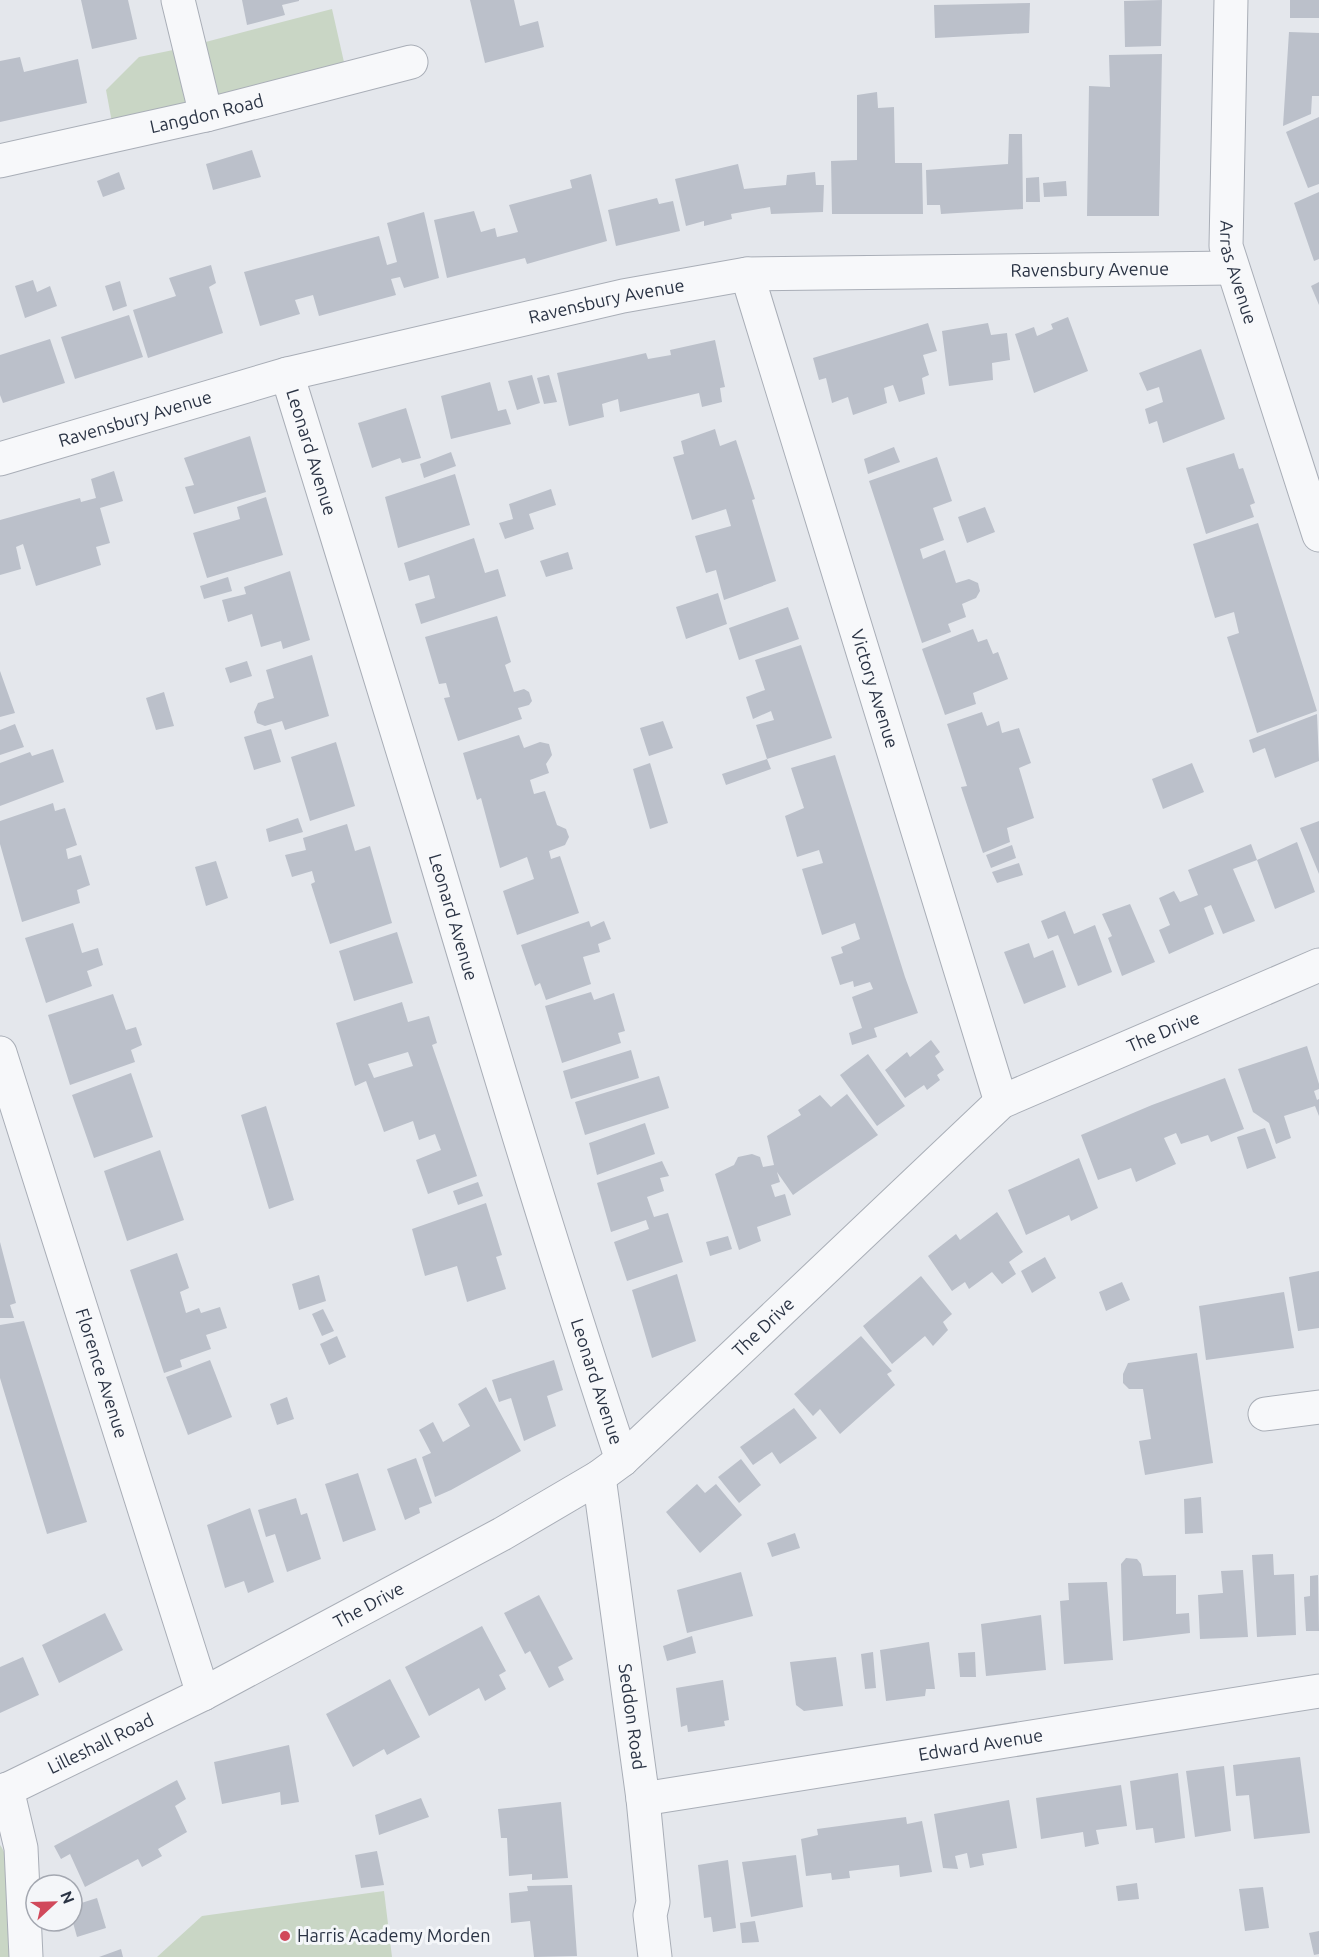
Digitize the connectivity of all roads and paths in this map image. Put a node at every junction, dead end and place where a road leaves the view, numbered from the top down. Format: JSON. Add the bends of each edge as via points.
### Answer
{"nodes":[{"id":1,"x":178,"y":0,"type":"edge"},
{"id":2,"x":1231,"y":0,"type":"edge"},
{"id":3,"x":411,"y":62,"type":"dead end"},
{"id":4,"x":206,"y":115,"type":"junction"},
{"id":5,"x":0,"y":161,"type":"edge"},
{"id":6,"x":1231,"y":268,"type":"junction"},
{"id":7,"x":747,"y":274,"type":"junction"},
{"id":8,"x":287,"y":374,"type":"junction"},
{"id":9,"x":0,"y":459,"type":"edge"},
{"id":10,"x":1319,"y":535,"type":"edge"},
{"id":11,"x":1319,"y":965,"type":"edge"},
{"id":12,"x":0,"y":1053,"type":"edge"},
{"id":13,"x":1001,"y":1102,"type":"junction"},
{"id":14,"x":1319,"y":1407,"type":"edge"},
{"id":15,"x":1265,"y":1414,"type":"dead end"},
{"id":16,"x":610,"y":1468,"type":"junction"},
{"id":17,"x":1319,"y":1691,"type":"edge"},
{"id":18,"x":202,"y":1694,"type":"junction"},
{"id":19,"x":3,"y":1791,"type":"edge"},
{"id":20,"x":643,"y":1799,"type":"junction"},
{"id":21,"x":26,"y":1957,"type":"edge"},
{"id":22,"x":656,"y":1957,"type":"edge"}],
"edges":[{"from":1,"to":4,"type":"street"},
{"from":2,"to":6,"type":"street","name":"Arras Avenue","via":[[1226,246]]},
{"from":3,"to":4,"type":"street","name":"Langdon Road"},
{"from":4,"to":5,"type":"street","name":"Langdon Road"},
{"from":6,"to":7,"type":"street","name":"Ravensbury Avenue"},
{"from":6,"to":10,"type":"street","name":"Arras Avenue"},
{"from":7,"to":8,"type":"street","name":"Ravensbury Avenue","via":[[622,296]]},
{"from":7,"to":13,"type":"street","name":"Victory Avenue"},
{"from":8,"to":9,"type":"street","name":"Ravensbury Avenue"},
{"from":8,"to":16,"type":"street","name":"Leonard Avenue","via":[[574,1315]]},
{"from":11,"to":13,"type":"street","name":"The Drive"},
{"from":12,"to":18,"type":"street","name":"Florence Avenue"},
{"from":13,"to":16,"type":"street","name":"The Drive"},
{"from":14,"to":15,"type":"street"},
{"from":16,"to":18,"type":"street","name":"The Drive","via":[[502,1534]]},
{"from":16,"to":20,"type":"street","name":"Seddon Road"},
{"from":17,"to":20,"type":"street","name":"Edward Avenue"},
{"from":18,"to":19,"type":"street","name":"Lilleshall Road"},
{"from":19,"to":21,"type":"street","via":[[21,1848]]},
{"from":20,"to":22,"type":"street","name":"Seddon Road"}]}
